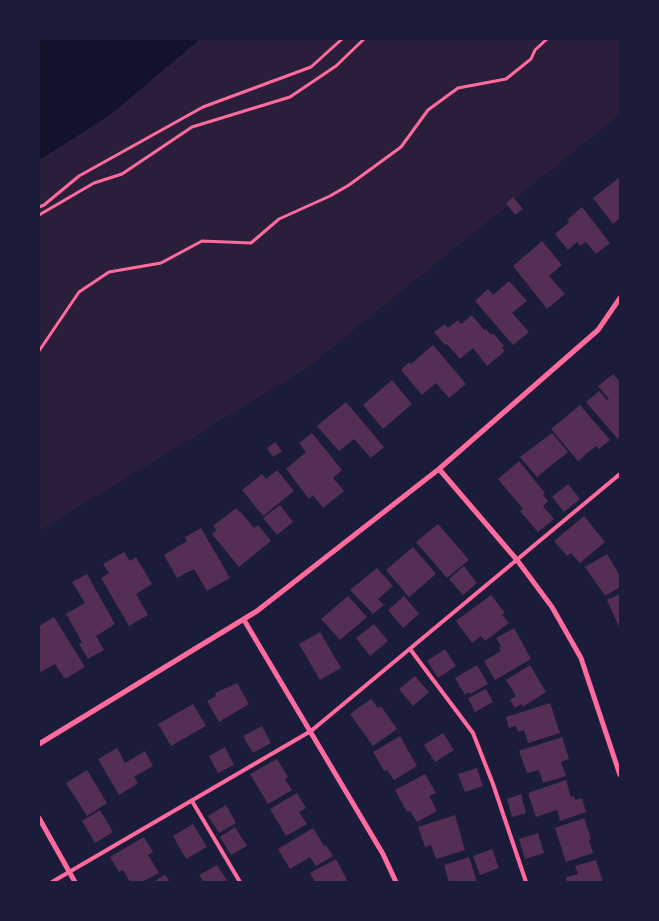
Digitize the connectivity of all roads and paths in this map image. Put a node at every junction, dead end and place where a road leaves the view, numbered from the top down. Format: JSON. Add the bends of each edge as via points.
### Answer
{"nodes":[{"id":1,"x":342,"y":39,"type":"edge"},
{"id":2,"x":364,"y":39,"type":"edge"},
{"id":3,"x":547,"y":39,"type":"edge"},
{"id":4,"x":39,"y":207,"type":"edge"},
{"id":5,"x":39,"y":216,"type":"edge"},
{"id":6,"x":620,"y":298,"type":"edge"},
{"id":7,"x":39,"y":351,"type":"edge"},
{"id":8,"x":439,"y":469,"type":"junction"},
{"id":9,"x":620,"y":474,"type":"edge"},
{"id":10,"x":517,"y":560,"type":"junction"},
{"id":11,"x":244,"y":620,"type":"junction"},
{"id":12,"x":410,"y":649,"type":"junction"},
{"id":13,"x":311,"y":731,"type":"junction"},
{"id":14,"x":39,"y":744,"type":"edge"},
{"id":15,"x":620,"y":775,"type":"edge"},
{"id":16,"x":192,"y":801,"type":"junction"},
{"id":17,"x":39,"y":818,"type":"edge"},
{"id":18,"x":69,"y":872,"type":"junction"},
{"id":19,"x":52,"y":882,"type":"edge"},
{"id":20,"x":76,"y":882,"type":"edge"},
{"id":21,"x":240,"y":882,"type":"edge"},
{"id":22,"x":396,"y":882,"type":"edge"},
{"id":23,"x":526,"y":882,"type":"edge"}],
"edges":[{"from":1,"to":4,"type":"path","via":[[311,67],[203,108],[79,176]]},
{"from":2,"to":5,"type":"path","via":[[336,66],[290,96],[192,127],[122,174],[94,183]]},
{"from":3,"to":7,"type":"path","via":[[535,50],[531,60],[506,79],[458,88],[428,110],[401,147],[337,192],[279,219],[251,244],[202,241],[160,263],[109,272],[79,292]]},
{"from":6,"to":8,"type":"street","via":[[598,330]]},
{"from":8,"to":10,"type":"street"},
{"from":8,"to":11,"type":"street"},
{"from":9,"to":10,"type":"lane"},
{"from":10,"to":12,"type":"lane"},
{"from":10,"to":15,"type":"street","via":[[552,607],[582,658]]},
{"from":11,"to":13,"type":"street"},
{"from":11,"to":14,"type":"street"},
{"from":12,"to":13,"type":"lane"},
{"from":12,"to":23,"type":"lane","via":[[473,733]]},
{"from":13,"to":16,"type":"lane"},
{"from":13,"to":22,"type":"street","via":[[384,854]]},
{"from":16,"to":18,"type":"lane"},
{"from":16,"to":21,"type":"lane"},
{"from":17,"to":18,"type":"street"},
{"from":18,"to":19,"type":"lane"},
{"from":18,"to":20,"type":"street"}]}
